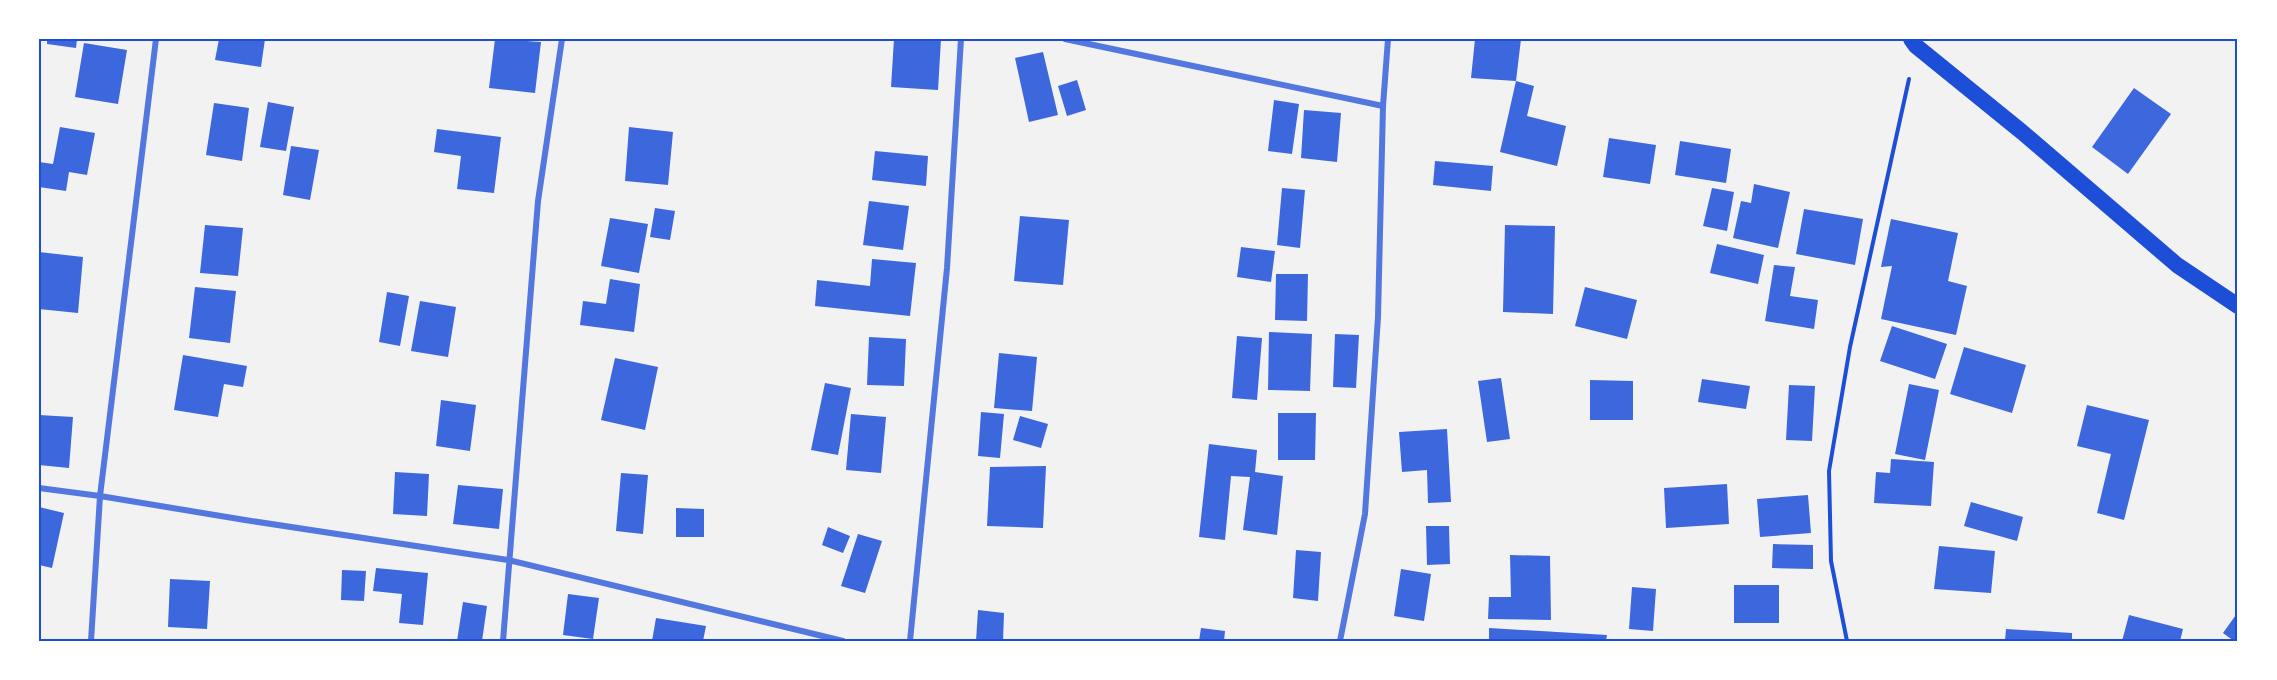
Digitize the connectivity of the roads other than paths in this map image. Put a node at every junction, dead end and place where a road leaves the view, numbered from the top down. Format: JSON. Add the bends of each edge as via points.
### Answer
{"nodes":[{"id":1,"x":156,"y":39,"type":"edge"},
{"id":2,"x":562,"y":39,"type":"edge"},
{"id":3,"x":961,"y":39,"type":"edge"},
{"id":4,"x":1065,"y":39,"type":"edge"},
{"id":5,"x":1388,"y":39,"type":"edge"},
{"id":6,"x":1914,"y":42,"type":"edge"},
{"id":7,"x":1383,"y":106,"type":"junction"},
{"id":8,"x":2238,"y":306,"type":"edge"},
{"id":9,"x":39,"y":489,"type":"edge"},
{"id":10,"x":100,"y":496,"type":"junction"},
{"id":11,"x":508,"y":560,"type":"junction"},
{"id":12,"x":91,"y":641,"type":"edge"},
{"id":13,"x":503,"y":641,"type":"edge"},
{"id":14,"x":843,"y":641,"type":"edge"},
{"id":15,"x":910,"y":641,"type":"edge"},
{"id":16,"x":1340,"y":641,"type":"edge"}],
"edges":[{"from":1,"to":10,"type":"street"},
{"from":2,"to":11,"type":"street","via":[[538,201]]},
{"from":3,"to":15,"type":"street","via":[[947,268]]},
{"from":4,"to":7,"type":"street"},
{"from":5,"to":7,"type":"street"},
{"from":6,"to":8,"type":"highway","via":[[2177,265]]},
{"from":7,"to":16,"type":"street","via":[[1378,317],[1365,514]]},
{"from":9,"to":10,"type":"street"},
{"from":10,"to":11,"type":"street"},
{"from":10,"to":12,"type":"street"},
{"from":11,"to":13,"type":"street"},
{"from":11,"to":14,"type":"street"}]}
